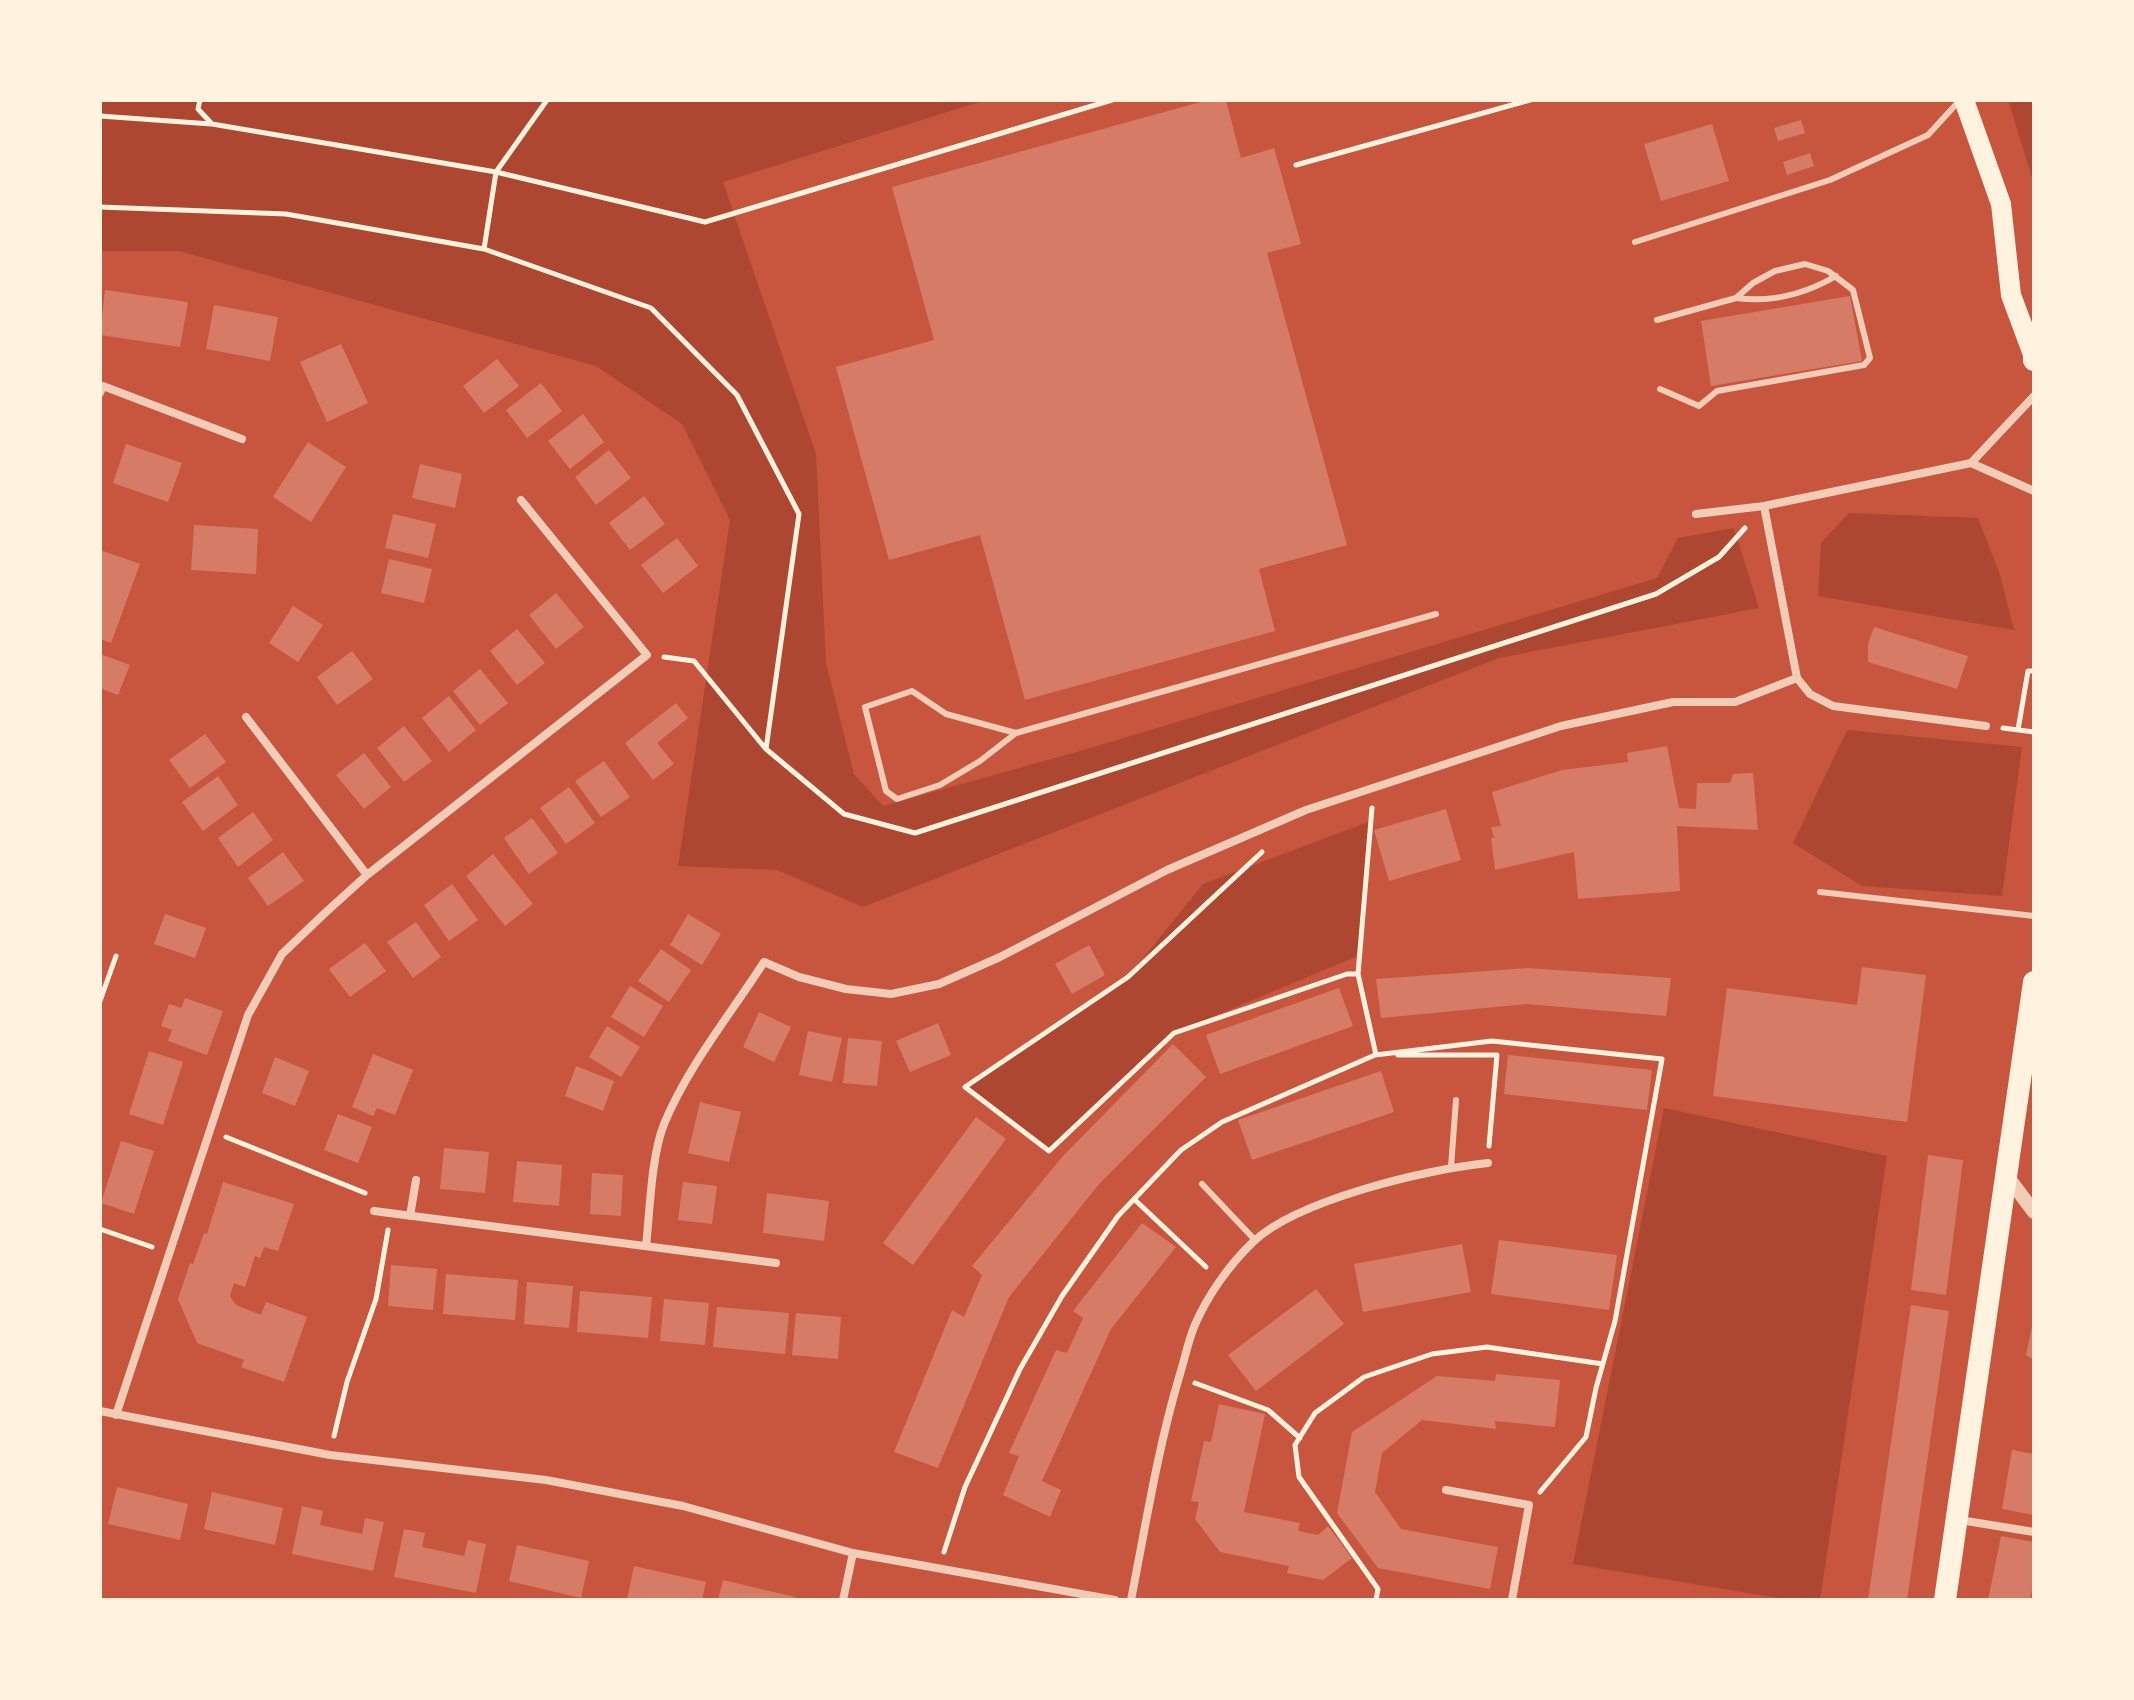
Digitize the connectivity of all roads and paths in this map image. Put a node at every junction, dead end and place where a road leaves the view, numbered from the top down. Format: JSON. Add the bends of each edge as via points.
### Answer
{"nodes":[{"id":1,"x":200,"y":100,"type":"edge"},
{"id":2,"x":547,"y":100,"type":"edge"},
{"id":3,"x":1112,"y":100,"type":"edge"},
{"id":4,"x":1530,"y":100,"type":"edge"},
{"id":5,"x":1962,"y":100,"type":"edge"},
{"id":6,"x":100,"y":116,"type":"edge"},
{"id":7,"x":212,"y":124,"type":"junction"},
{"id":8,"x":1296,"y":165,"type":"dead end"},
{"id":9,"x":496,"y":172,"type":"junction"},
{"id":10,"x":100,"y":207,"type":"edge"},
{"id":11,"x":1635,"y":242,"type":"dead end"},
{"id":12,"x":484,"y":249,"type":"junction"},
{"id":13,"x":1836,"y":276,"type":"junction"},
{"id":14,"x":1736,"y":298,"type":"junction"},
{"id":15,"x":1657,"y":320,"type":"dead end"},
{"id":16,"x":2034,"y":357,"type":"edge"},
{"id":17,"x":1660,"y":389,"type":"dead end"},
{"id":18,"x":100,"y":393,"type":"edge"},
{"id":19,"x":2034,"y":396,"type":"edge"},
{"id":20,"x":242,"y":439,"type":"dead end"},
{"id":21,"x":1971,"y":463,"type":"junction"},
{"id":22,"x":2034,"y":491,"type":"edge"},
{"id":23,"x":521,"y":500,"type":"dead end"},
{"id":24,"x":1764,"y":506,"type":"junction"},
{"id":25,"x":1696,"y":514,"type":"dead end"},
{"id":26,"x":1436,"y":614,"type":"dead end"},
{"id":27,"x":647,"y":655,"type":"junction"},
{"id":28,"x":2034,"y":671,"type":"edge"},
{"id":29,"x":1797,"y":678,"type":"junction"},
{"id":30,"x":246,"y":717,"type":"dead end"},
{"id":31,"x":1986,"y":726,"type":"dead end"},
{"id":32,"x":2034,"y":732,"type":"edge"},
{"id":33,"x":1016,"y":733,"type":"junction"},
{"id":34,"x":766,"y":749,"type":"junction"},
{"id":35,"x":1373,"y":789,"type":"junction"},
{"id":36,"x":1273,"y":841,"type":"dead end"},
{"id":37,"x":367,"y":875,"type":"junction"},
{"id":38,"x":1820,"y":892,"type":"dead end"},
{"id":39,"x":2034,"y":916,"type":"edge"},
{"id":40,"x":116,"y":956,"type":"dead end"},
{"id":41,"x":1358,"y":974,"type":"junction"},
{"id":42,"x":2034,"y":982,"type":"edge"},
{"id":43,"x":100,"y":1001,"type":"edge"},
{"id":44,"x":1375,"y":1055,"type":"junction"},
{"id":45,"x":1456,"y":1100,"type":"dead end"},
{"id":46,"x":210,"y":1131,"type":"junction"},
{"id":47,"x":1488,"y":1163,"type":"dead end"},
{"id":48,"x":1451,"y":1167,"type":"junction"},
{"id":49,"x":2007,"y":1176,"type":"junction"},
{"id":50,"x":416,"y":1180,"type":"dead end"},
{"id":51,"x":1202,"y":1184,"type":"dead end"},
{"id":52,"x":375,"y":1197,"type":"dead end"},
{"id":53,"x":1134,"y":1199,"type":"junction"},
{"id":54,"x":374,"y":1211,"type":"dead end"},
{"id":55,"x":2034,"y":1212,"type":"edge"},
{"id":56,"x":391,"y":1213,"type":"junction"},
{"id":57,"x":410,"y":1216,"type":"junction"},
{"id":58,"x":100,"y":1229,"type":"edge"},
{"id":59,"x":1255,"y":1240,"type":"junction"},
{"id":60,"x":646,"y":1246,"type":"junction"},
{"id":61,"x":170,"y":1253,"type":"junction"},
{"id":62,"x":776,"y":1263,"type":"dead end"},
{"id":63,"x":1220,"y":1281,"type":"junction"},
{"id":64,"x":1603,"y":1364,"type":"junction"},
{"id":65,"x":1179,"y":1377,"type":"junction"},
{"id":66,"x":100,"y":1411,"type":"edge"},
{"id":67,"x":116,"y":1415,"type":"junction"},
{"id":68,"x":1300,"y":1438,"type":"junction"},
{"id":69,"x":330,"y":1455,"type":"junction"},
{"id":70,"x":1446,"y":1490,"type":"dead end"},
{"id":71,"x":1529,"y":1505,"type":"junction"},
{"id":72,"x":1957,"y":1519,"type":"junction"},
{"id":73,"x":2034,"y":1532,"type":"edge"},
{"id":74,"x":853,"y":1553,"type":"junction"},
{"id":75,"x":939,"y":1568,"type":"junction"},
{"id":76,"x":843,"y":1600,"type":"edge"},
{"id":77,"x":1115,"y":1600,"type":"edge"},
{"id":78,"x":1131,"y":1600,"type":"edge"},
{"id":79,"x":1376,"y":1600,"type":"edge"},
{"id":80,"x":1512,"y":1600,"type":"edge"},
{"id":81,"x":1945,"y":1600,"type":"edge"}],
"edges":[{"from":1,"to":7,"type":"path","via":[[198,109]]},
{"from":2,"to":9,"type":"path"},
{"from":3,"to":9,"type":"path","via":[[705,222]]},
{"from":4,"to":8,"type":"path"},
{"from":5,"to":11,"type":"lane","via":[[1928,135],[1839,176]]},
{"from":5,"to":16,"type":"main road","via":[[2001,204],[2011,295]]},
{"from":6,"to":7,"type":"path"},
{"from":7,"to":9,"type":"path"},
{"from":9,"to":12,"type":"path"},
{"from":10,"to":12,"type":"path","via":[[286,214]]},
{"from":12,"to":34,"type":"path","via":[[651,308],[737,395],[799,514]]},
{"from":13,"to":14,"type":"lane","via":[[1779,298]]},
{"from":13,"to":14,"type":"lane","via":[[1805,264],[1775,271]]},
{"from":13,"to":17,"type":"lane","via":[[1853,290],[1869,362],[1717,391],[1699,406]]},
{"from":14,"to":15,"type":"lane"},
{"from":18,"to":20,"type":"street","via":[[103,386]]},
{"from":19,"to":21,"type":"street"},
{"from":21,"to":22,"type":"street"},
{"from":21,"to":24,"type":"street"},
{"from":23,"to":27,"type":"street"},
{"from":24,"to":25,"type":"street"},
{"from":24,"to":29,"type":"street"},
{"from":24,"to":34,"type":"path","via":[[1719,557],[1656,594],[915,833],[844,814]]},
{"from":26,"to":33,"type":"lane"},
{"from":27,"to":34,"type":"path","via":[[694,661]]},
{"from":27,"to":37,"type":"street"},
{"from":28,"to":32,"type":"path","via":[[2028,671],[2018,730]]},
{"from":29,"to":31,"type":"street","via":[[1810,694],[1833,706]]},
{"from":29,"to":35,"type":"street","via":[[1735,702],[1673,702],[1561,726]]},
{"from":30,"to":37,"type":"street"},
{"from":33,"to":33,"type":"lane","via":[[940,785],[897,799],[886,791],[865,707],[912,691],[946,714]]},
{"from":35,"to":41,"type":"path"},
{"from":35,"to":60,"type":"street","via":[[1306,810],[1167,870],[939,984],[891,994],[846,989],[764,962],[688,1075],[663,1127]]},
{"from":36,"to":41,"type":"path","via":[[1128,977],[965,1087],[1049,1151],[1174,1033]]},
{"from":37,"to":46,"type":"street","via":[[282,954],[248,1015]]},
{"from":38,"to":39,"type":"lane"},
{"from":40,"to":43,"type":"path"},
{"from":41,"to":44,"type":"path"},
{"from":42,"to":49,"type":"highway"},
{"from":44,"to":53,"type":"path","via":[[1222,1122],[1181,1150]]},
{"from":44,"to":64,"type":"path","via":[[1492,1041],[1662,1059]]},
{"from":45,"to":48,"type":"lane"},
{"from":46,"to":52,"type":"path"},
{"from":46,"to":61,"type":"street"},
{"from":47,"to":48,"type":"street"},
{"from":48,"to":59,"type":"street","via":[[1410,1175],[1313,1208]]},
{"from":49,"to":55,"type":"street"},
{"from":49,"to":72,"type":"highway"},
{"from":50,"to":57,"type":"street"},
{"from":51,"to":59,"type":"lane"},
{"from":53,"to":63,"type":"path"},
{"from":53,"to":75,"type":"path","via":[[1062,1296],[1020,1369],[965,1487]]},
{"from":54,"to":56,"type":"street"},
{"from":56,"to":57,"type":"street"},
{"from":56,"to":69,"type":"path","via":[[376,1299],[347,1382]]},
{"from":57,"to":60,"type":"street"},
{"from":58,"to":61,"type":"path"},
{"from":59,"to":63,"type":"street"},
{"from":60,"to":62,"type":"street"},
{"from":61,"to":67,"type":"street"},
{"from":63,"to":65,"type":"street","via":[[1194,1327]]},
{"from":64,"to":68,"type":"path","via":[[1487,1347],[1432,1354],[1364,1377],[1315,1413]]},
{"from":64,"to":71,"type":"path","via":[[1586,1437]]},
{"from":65,"to":68,"type":"path","via":[[1268,1410]]},
{"from":65,"to":78,"type":"street"},
{"from":66,"to":67,"type":"street"},
{"from":67,"to":69,"type":"street"},
{"from":68,"to":79,"type":"path","via":[[1295,1445],[1299,1477],[1378,1589]]},
{"from":69,"to":74,"type":"street","via":[[546,1480],[683,1506]]},
{"from":70,"to":71,"type":"street"},
{"from":71,"to":80,"type":"street"},
{"from":72,"to":73,"type":"street"},
{"from":72,"to":81,"type":"highway"},
{"from":74,"to":75,"type":"street"},
{"from":74,"to":76,"type":"street"},
{"from":75,"to":77,"type":"street"}]}
